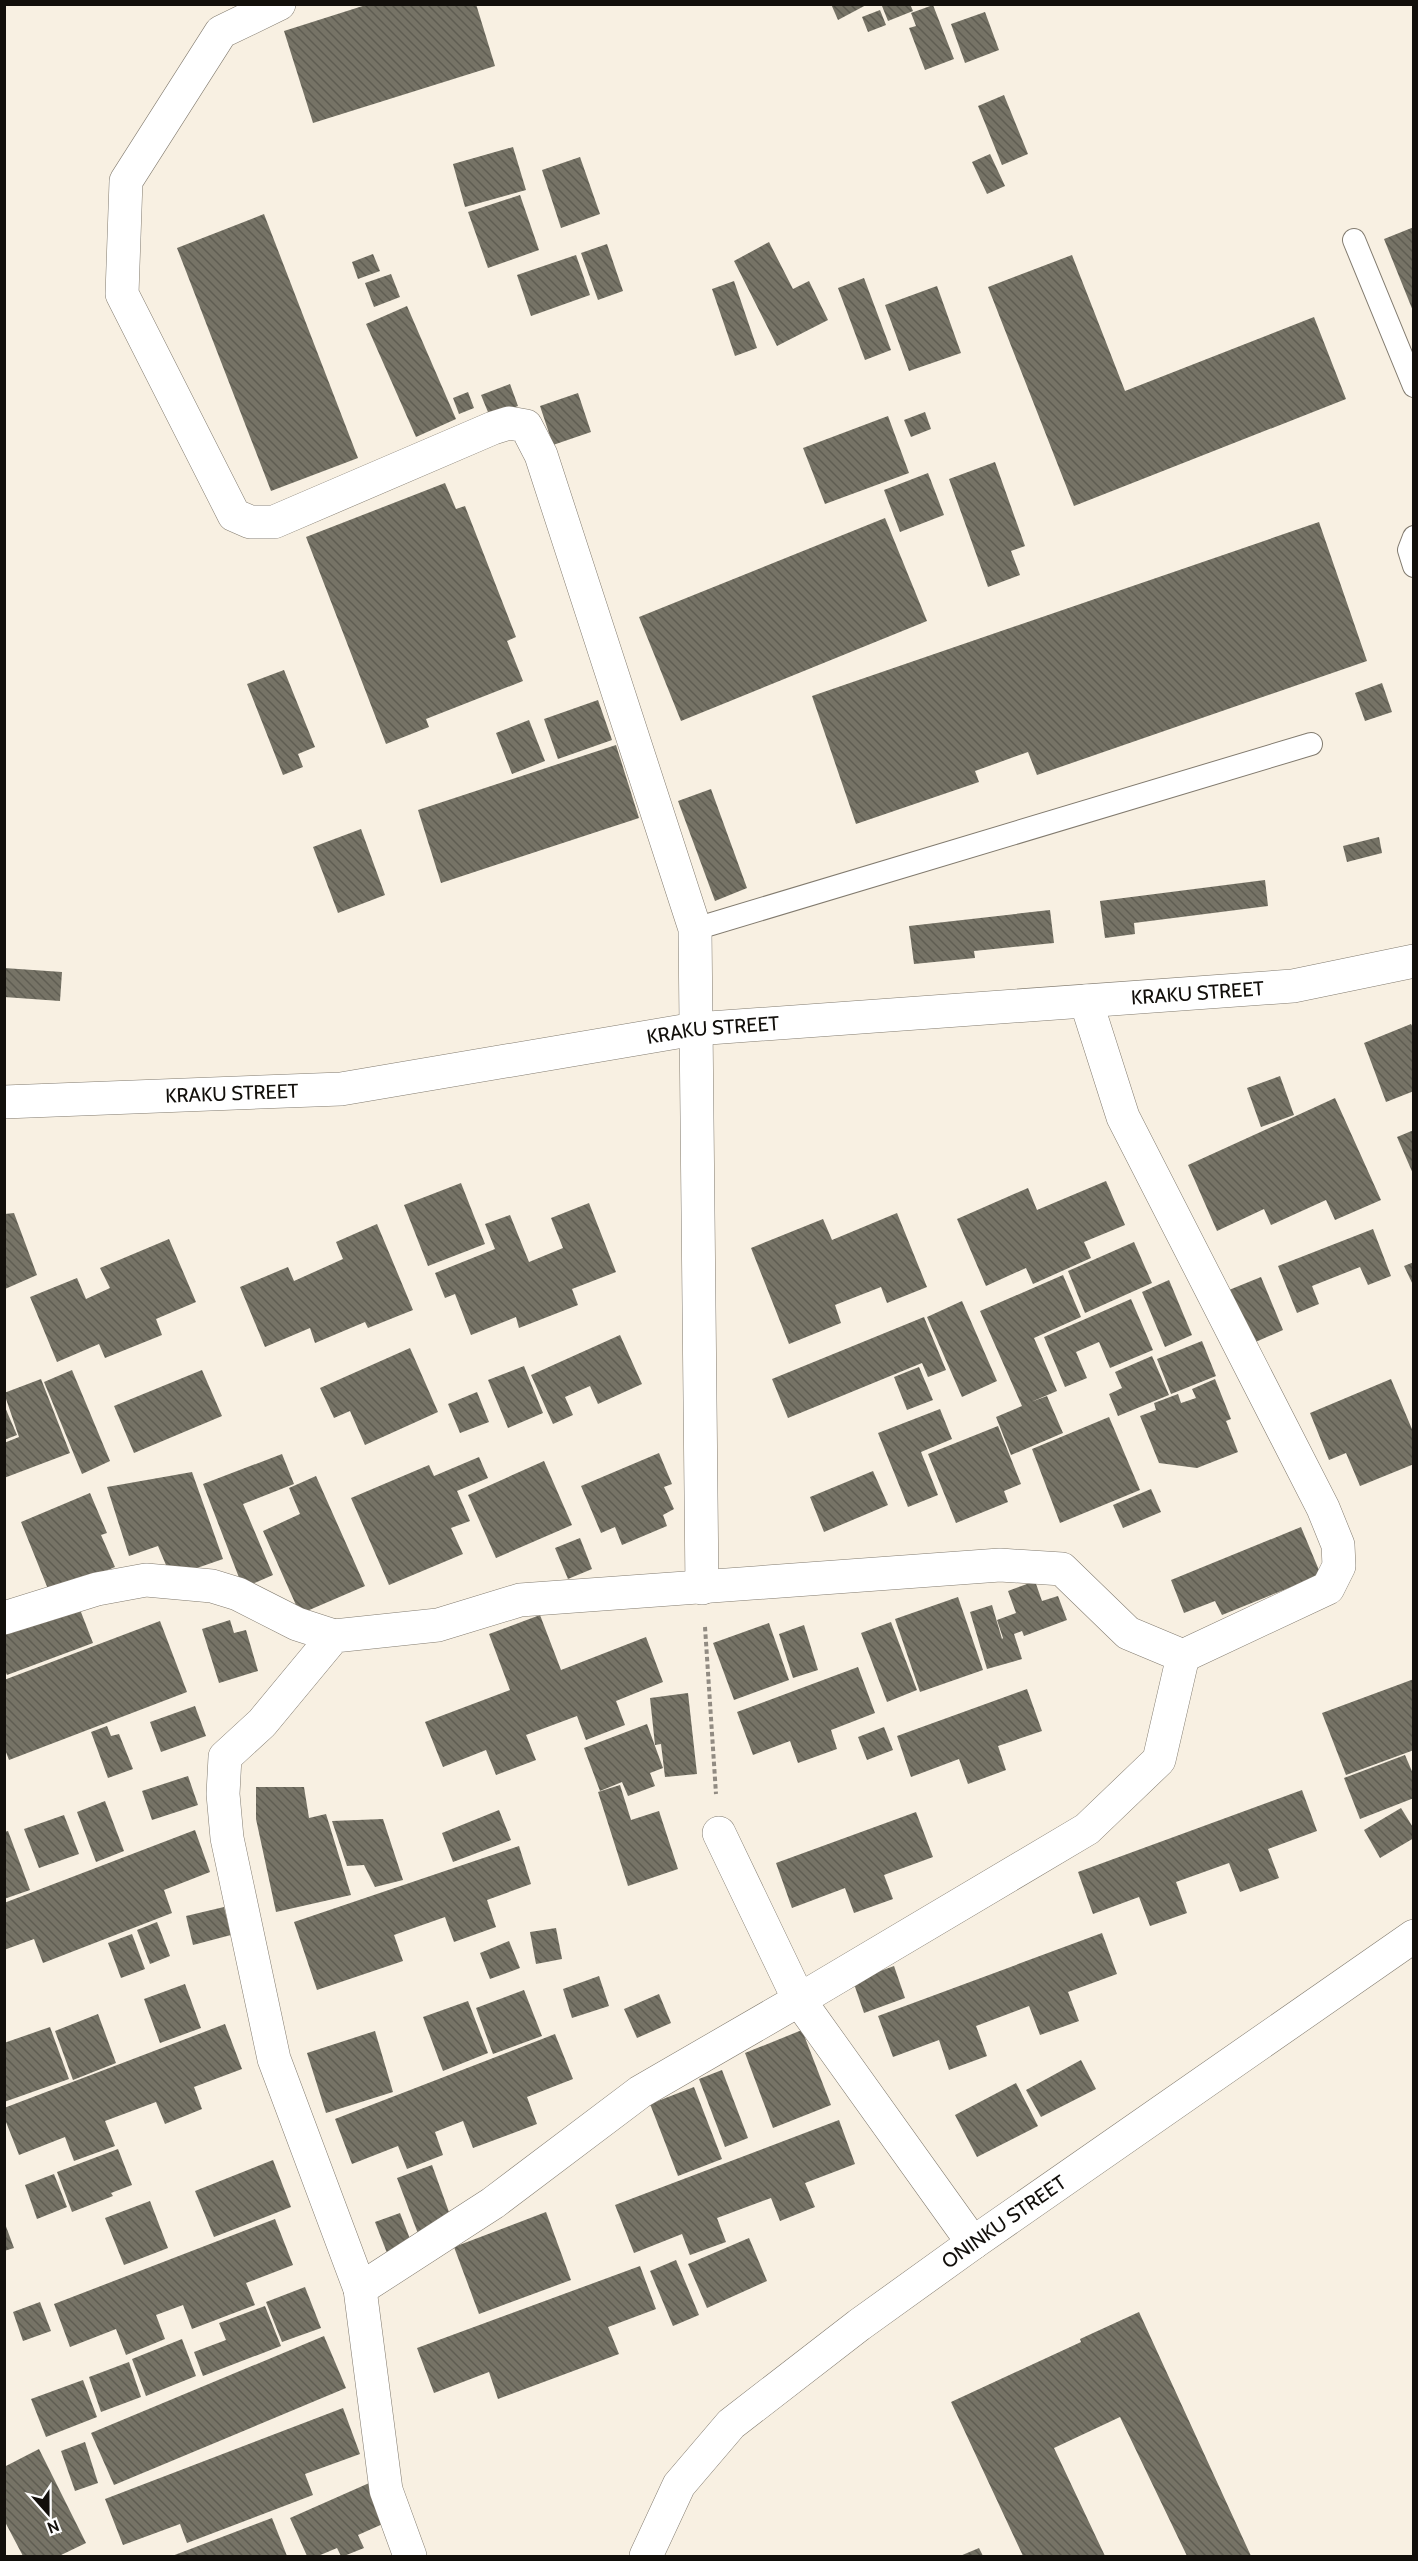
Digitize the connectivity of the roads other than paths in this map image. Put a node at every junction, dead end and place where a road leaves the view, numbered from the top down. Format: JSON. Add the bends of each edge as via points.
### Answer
{"nodes":[{"id":1,"x":279,"y":4,"type":"edge"},
{"id":2,"x":1354,"y":240,"type":"dead end"},
{"id":3,"x":1413,"y":386,"type":"edge"},
{"id":4,"x":1413,"y":537,"type":"edge"},
{"id":5,"x":1413,"y":566,"type":"edge"},
{"id":6,"x":1311,"y":744,"type":"dead end"},
{"id":7,"x":695,"y":929,"type":"junction"},
{"id":8,"x":1413,"y":961,"type":"edge"},
{"id":9,"x":1086,"y":1000,"type":"junction"},
{"id":10,"x":695,"y":1029,"type":"junction"},
{"id":11,"x":7,"y":1101,"type":"edge"},
{"id":12,"x":702,"y":1588,"type":"junction"},
{"id":13,"x":4,"y":1618,"type":"edge"},
{"id":14,"x":334,"y":1636,"type":"junction"},
{"id":15,"x":1183,"y":1656,"type":"junction"},
{"id":16,"x":719,"y":1833,"type":"road end"},
{"id":17,"x":1413,"y":1936,"type":"edge"},
{"id":18,"x":799,"y":2000,"type":"junction"},
{"id":19,"x":973,"y":2243,"type":"junction"},
{"id":20,"x":360,"y":2289,"type":"junction"},
{"id":21,"x":410,"y":2556,"type":"edge"},
{"id":22,"x":646,"y":2556,"type":"edge"}],
"edges":[{"from":1,"to":7,"type":"street","via":[[221,32],[126,181],[122,294],[234,515],[250,522],[274,522],[296,514],[493,428],[509,423],[526,426],[541,455]]},
{"from":2,"to":3,"type":"lane"},
{"from":4,"to":5,"type":"lane","via":[[1409,550]]},
{"from":6,"to":7,"type":"lane"},
{"from":7,"to":10,"type":"street"},
{"from":8,"to":9,"type":"street","name":"KRAKU STREET","via":[[1293,986]]},
{"from":9,"to":10,"type":"street","name":"KRAKU STREET"},
{"from":9,"to":15,"type":"street","via":[[1123,1117],[1323,1508],[1338,1545],[1340,1566],[1328,1588]]},
{"from":10,"to":11,"type":"street","name":"KRAKU STREET","via":[[341,1089]]},
{"from":10,"to":12,"type":"street"},
{"from":12,"to":14,"type":"street","via":[[520,1600],[438,1625]]},
{"from":12,"to":15,"type":"street","via":[[1000,1565],[1062,1569],[1128,1632]]},
{"from":13,"to":14,"type":"street","via":[[97,1589],[147,1580],[212,1586]]},
{"from":14,"to":20,"type":"street","via":[[262,1723],[225,1757],[223,1794],[227,1838],[274,2059]]},
{"from":15,"to":18,"type":"street","via":[[1159,1760],[1087,1829]]},
{"from":16,"to":18,"type":"street"},
{"from":17,"to":19,"type":"street","name":"ONINKU STREET"},
{"from":18,"to":19,"type":"street"},
{"from":18,"to":20,"type":"street","via":[[640,2092],[493,2203]]},
{"from":19,"to":22,"type":"street","name":"ONINKU STREET","via":[[731,2424],[679,2485]]},
{"from":20,"to":21,"type":"street","via":[[386,2490]]}]}
